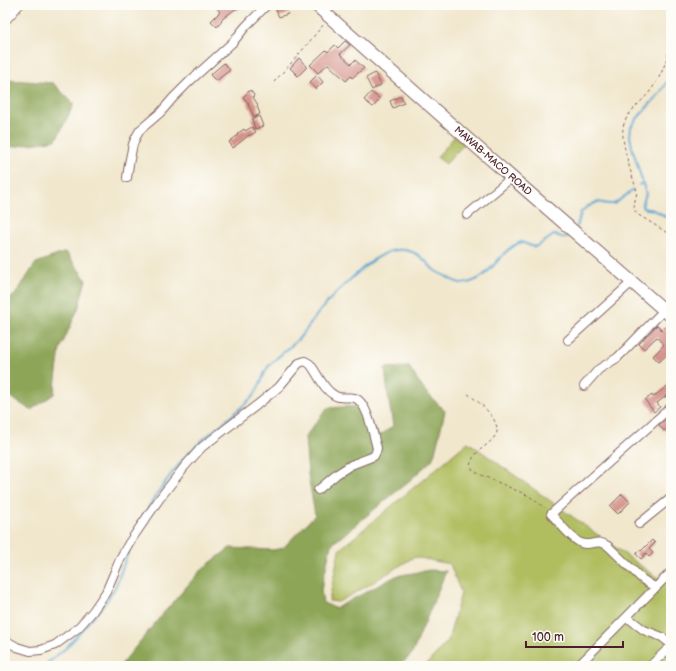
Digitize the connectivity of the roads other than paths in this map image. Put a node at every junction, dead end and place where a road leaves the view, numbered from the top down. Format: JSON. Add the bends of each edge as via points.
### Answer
{"nodes":[{"id":1,"x":19,"y":5,"type":"edge"},
{"id":2,"x":267,"y":5,"type":"edge"},
{"id":3,"x":316,"y":5,"type":"edge"},
{"id":4,"x":5,"y":21,"type":"edge"},
{"id":5,"x":127,"y":178,"type":"dead end"},
{"id":6,"x":511,"y":178,"type":"junction"},
{"id":7,"x":467,"y":215,"type":"dead end"},
{"id":8,"x":632,"y":282,"type":"junction"},
{"id":9,"x":668,"y":313,"type":"edge"},
{"id":10,"x":568,"y":340,"type":"dead end"},
{"id":11,"x":584,"y":386,"type":"dead end"},
{"id":12,"x":671,"y":406,"type":"edge"},
{"id":13,"x":318,"y":490,"type":"dead end"},
{"id":14,"x":671,"y":498,"type":"edge"},
{"id":15,"x":639,"y":524,"type":"dead end"},
{"id":16,"x":671,"y":572,"type":"edge"},
{"id":17,"x":656,"y":588,"type":"junction"},
{"id":18,"x":627,"y":617,"type":"junction"},
{"id":19,"x":5,"y":640,"type":"edge"},
{"id":20,"x":671,"y":645,"type":"edge"},
{"id":21,"x":578,"y":666,"type":"edge"},
{"id":22,"x":650,"y":666,"type":"edge"}],
"edges":[{"from":1,"to":4,"type":"street"},
{"from":2,"to":5,"type":"street","via":[[230,46],[140,130],[133,144]]},
{"from":3,"to":6,"type":"main road","name":"MAWAB-MACO ROAD"},
{"from":6,"to":7,"type":"street"},
{"from":6,"to":8,"type":"main road","name":"MAWAB-MACO ROAD"},
{"from":8,"to":9,"type":"main road","name":"MAWAB-MACO ROAD"},
{"from":8,"to":10,"type":"street"},
{"from":9,"to":11,"type":"street","via":[[617,358],[599,369]]},
{"from":12,"to":17,"type":"street","via":[[551,514],[580,543],[602,542],[642,579]]},
{"from":13,"to":19,"type":"street","via":[[351,465],[374,456],[377,448],[366,410],[361,403],[357,399],[342,398],[330,392],[310,364],[305,361],[299,364],[278,387],[202,447],[185,466],[129,543],[106,592],[78,628],[54,645],[41,650],[30,651]]},
{"from":14,"to":15,"type":"street"},
{"from":16,"to":17,"type":"street"},
{"from":17,"to":18,"type":"street"},
{"from":18,"to":20,"type":"street"},
{"from":18,"to":21,"type":"street"},
{"from":20,"to":22,"type":"street"}]}
